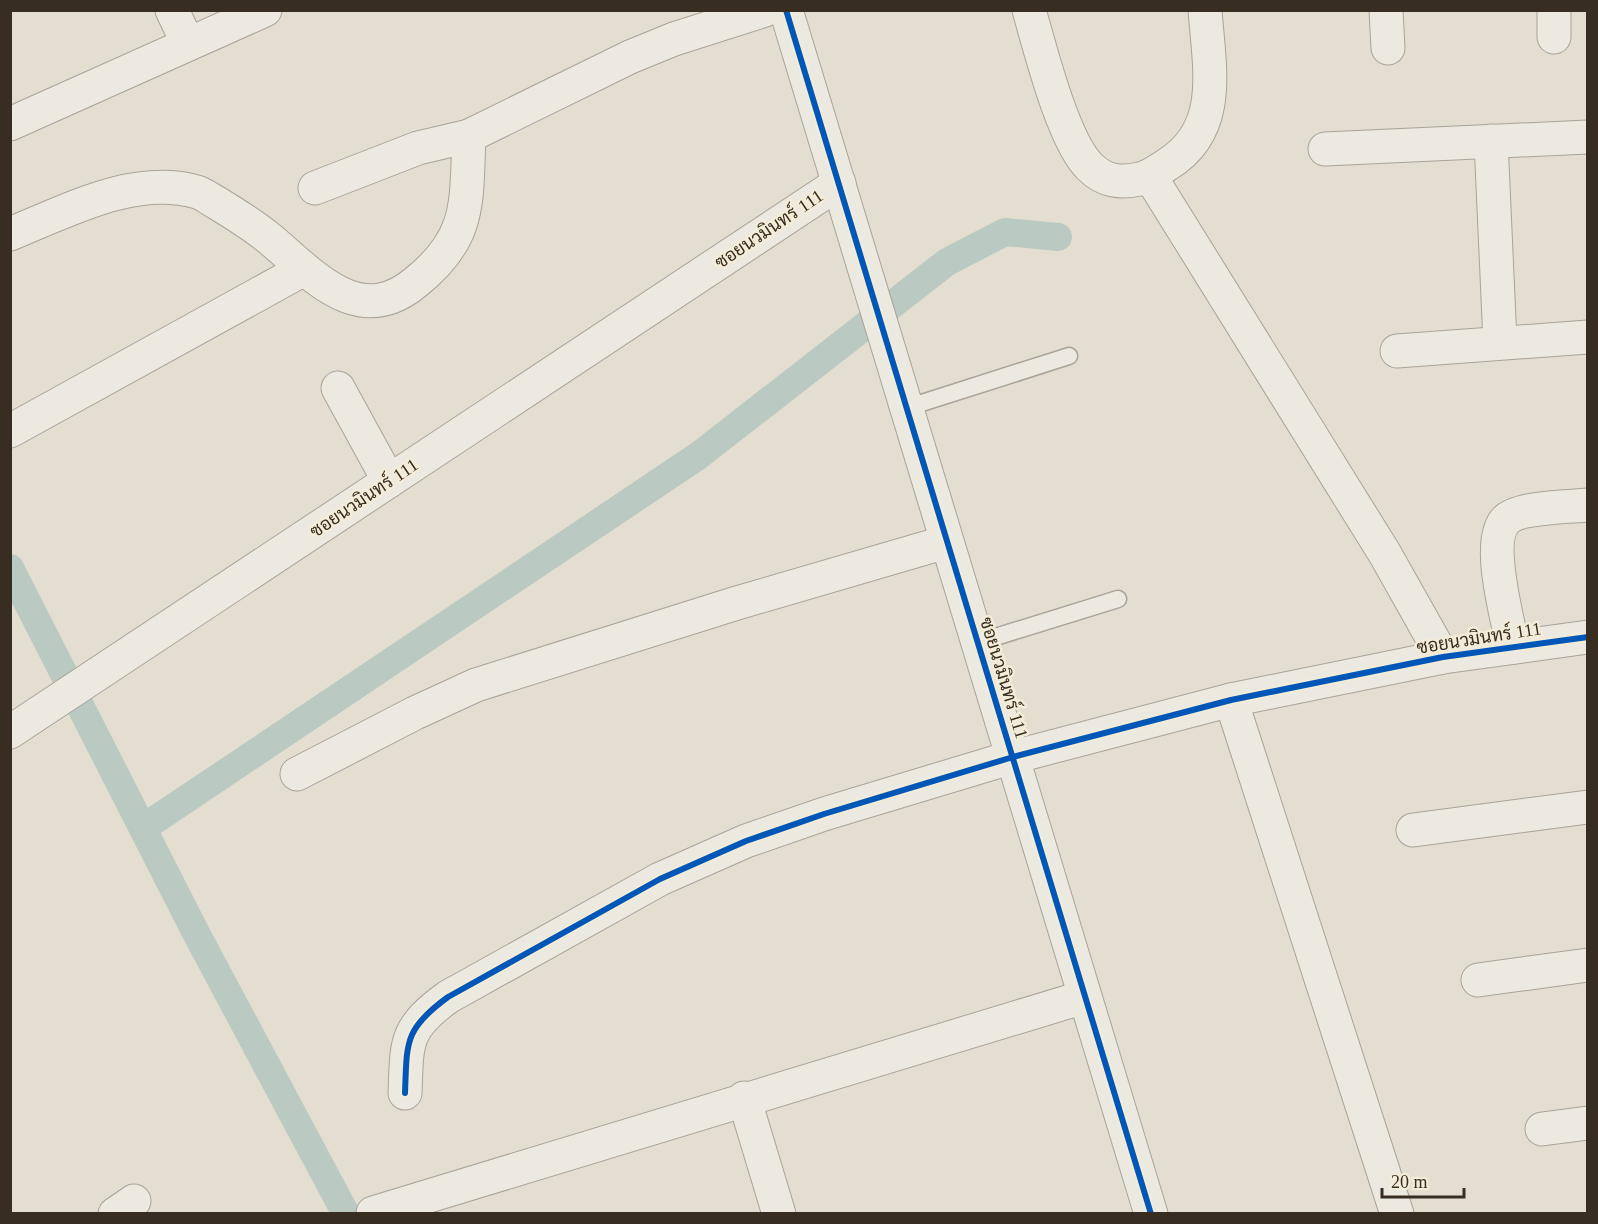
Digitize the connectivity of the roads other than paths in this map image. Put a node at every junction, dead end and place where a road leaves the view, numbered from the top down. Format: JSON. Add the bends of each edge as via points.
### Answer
{"nodes":[{"id":1,"x":172,"y":10,"type":"edge"},
{"id":2,"x":265,"y":10,"type":"edge"},
{"id":3,"x":765,"y":10,"type":"edge"},
{"id":4,"x":786,"y":10,"type":"edge"},
{"id":5,"x":1029,"y":10,"type":"edge"},
{"id":6,"x":1204,"y":10,"type":"edge"},
{"id":7,"x":1386,"y":10,"type":"edge"},
{"id":8,"x":188,"y":44,"type":"junction"},
{"id":9,"x":1388,"y":48,"type":"dead end"},
{"id":10,"x":10,"y":124,"type":"edge"},
{"id":11,"x":469,"y":136,"type":"junction"},
{"id":12,"x":1587,"y":137,"type":"edge"},
{"id":13,"x":1491,"y":141,"type":"junction"},
{"id":14,"x":1325,"y":149,"type":"dead end"},
{"id":15,"x":1150,"y":176,"type":"junction"},
{"id":16,"x":839,"y":183,"type":"junction"},
{"id":17,"x":315,"y":188,"type":"dead end"},
{"id":18,"x":10,"y":234,"type":"edge"},
{"id":19,"x":304,"y":269,"type":"junction"},
{"id":20,"x":1587,"y":337,"type":"edge"},
{"id":21,"x":1500,"y":342,"type":"junction"},
{"id":22,"x":1397,"y":351,"type":"dead end"},
{"id":23,"x":1069,"y":356,"type":"dead end"},
{"id":24,"x":338,"y":388,"type":"dead end"},
{"id":25,"x":906,"y":408,"type":"junction"},
{"id":26,"x":10,"y":431,"type":"edge"},
{"id":27,"x":389,"y":482,"type":"junction"},
{"id":28,"x":1587,"y":505,"type":"edge"},
{"id":29,"x":946,"y":543,"type":"junction"},
{"id":30,"x":1118,"y":599,"type":"dead end"},
{"id":31,"x":1587,"y":638,"type":"edge"},
{"id":32,"x":976,"y":643,"type":"junction"},
{"id":33,"x":1513,"y":647,"type":"junction"},
{"id":34,"x":1443,"y":657,"type":"junction"},
{"id":35,"x":1231,"y":700,"type":"junction"},
{"id":36,"x":10,"y":732,"type":"edge"},
{"id":37,"x":1013,"y":756,"type":"junction"},
{"id":38,"x":297,"y":774,"type":"dead end"},
{"id":39,"x":1587,"y":807,"type":"edge"},
{"id":40,"x":1413,"y":830,"type":"dead end"},
{"id":41,"x":1587,"y":965,"type":"edge"},
{"id":42,"x":1478,"y":980,"type":"dead end"},
{"id":43,"x":1084,"y":996,"type":"junction"},
{"id":44,"x":405,"y":1093,"type":"dead end"},
{"id":45,"x":744,"y":1098,"type":"junction"},
{"id":46,"x":1587,"y":1123,"type":"edge"},
{"id":47,"x":1542,"y":1129,"type":"dead end"},
{"id":48,"x":373,"y":1213,"type":"edge"},
{"id":49,"x":779,"y":1214,"type":"edge"},
{"id":50,"x":1151,"y":1214,"type":"edge"},
{"id":51,"x":1396,"y":1214,"type":"edge"}],
"edges":[{"from":1,"to":8,"type":"street"},
{"from":2,"to":8,"type":"street"},
{"from":3,"to":11,"type":"street","via":[[630,57]]},
{"from":4,"to":16,"type":"street"},
{"from":5,"to":15,"type":"street","via":[[1061,111],[1088,166],[1113,181]]},
{"from":6,"to":15,"type":"street","via":[[1211,88],[1205,118],[1196,139],[1177,159]]},
{"from":7,"to":9,"type":"street"},
{"from":8,"to":10,"type":"street"},
{"from":11,"to":17,"type":"street","via":[[418,148]]},
{"from":11,"to":19,"type":"street","via":[[466,212],[457,237],[436,266],[405,292],[377,302],[352,298],[327,288]]},
{"from":12,"to":13,"type":"street"},
{"from":13,"to":14,"type":"street"},
{"from":13,"to":21,"type":"street"},
{"from":15,"to":34,"type":"street","via":[[1385,554]]},
{"from":16,"to":25,"type":"street","name":"ซอยนวมินทร์ 111"},
{"from":16,"to":27,"type":"street","name":"ซอยนวมินทร์ 111"},
{"from":18,"to":19,"type":"street","via":[[127,190],[161,187],[198,192],[252,226]]},
{"from":19,"to":26,"type":"street"},
{"from":20,"to":21,"type":"street"},
{"from":21,"to":22,"type":"street"},
{"from":23,"to":25,"type":"lane"},
{"from":24,"to":27,"type":"street"},
{"from":25,"to":29,"type":"street","name":"ซอยนวมินทร์ 111"},
{"from":27,"to":36,"type":"street","name":"ซอยนวมินทร์ 111"},
{"from":28,"to":33,"type":"street","via":[[1523,512],[1506,519],[1498,534],[1496,553]]},
{"from":29,"to":32,"type":"street","name":"ซอยนวมินทร์ 111"},
{"from":29,"to":38,"type":"street","via":[[737,603],[476,685]]},
{"from":30,"to":32,"type":"lane"},
{"from":31,"to":33,"type":"street","name":"ซอยนวมินทร์ 111"},
{"from":32,"to":37,"type":"street","name":"ซอยนวมินทร์ 111"},
{"from":33,"to":34,"type":"street","name":"ซอยนวมินทร์ 111"},
{"from":34,"to":35,"type":"street","name":"ซอยนวมินทร์ 111"},
{"from":35,"to":37,"type":"street","name":"ซอยนวมินทร์ 111"},
{"from":35,"to":51,"type":"street"},
{"from":37,"to":43,"type":"street"},
{"from":37,"to":44,"type":"street","via":[[746,840],[599,912],[429,1011],[414,1027],[407,1052]]},
{"from":39,"to":40,"type":"street"},
{"from":41,"to":42,"type":"street"},
{"from":43,"to":45,"type":"street"},
{"from":43,"to":50,"type":"street"},
{"from":45,"to":48,"type":"street"},
{"from":45,"to":49,"type":"street"},
{"from":46,"to":47,"type":"street"}]}
